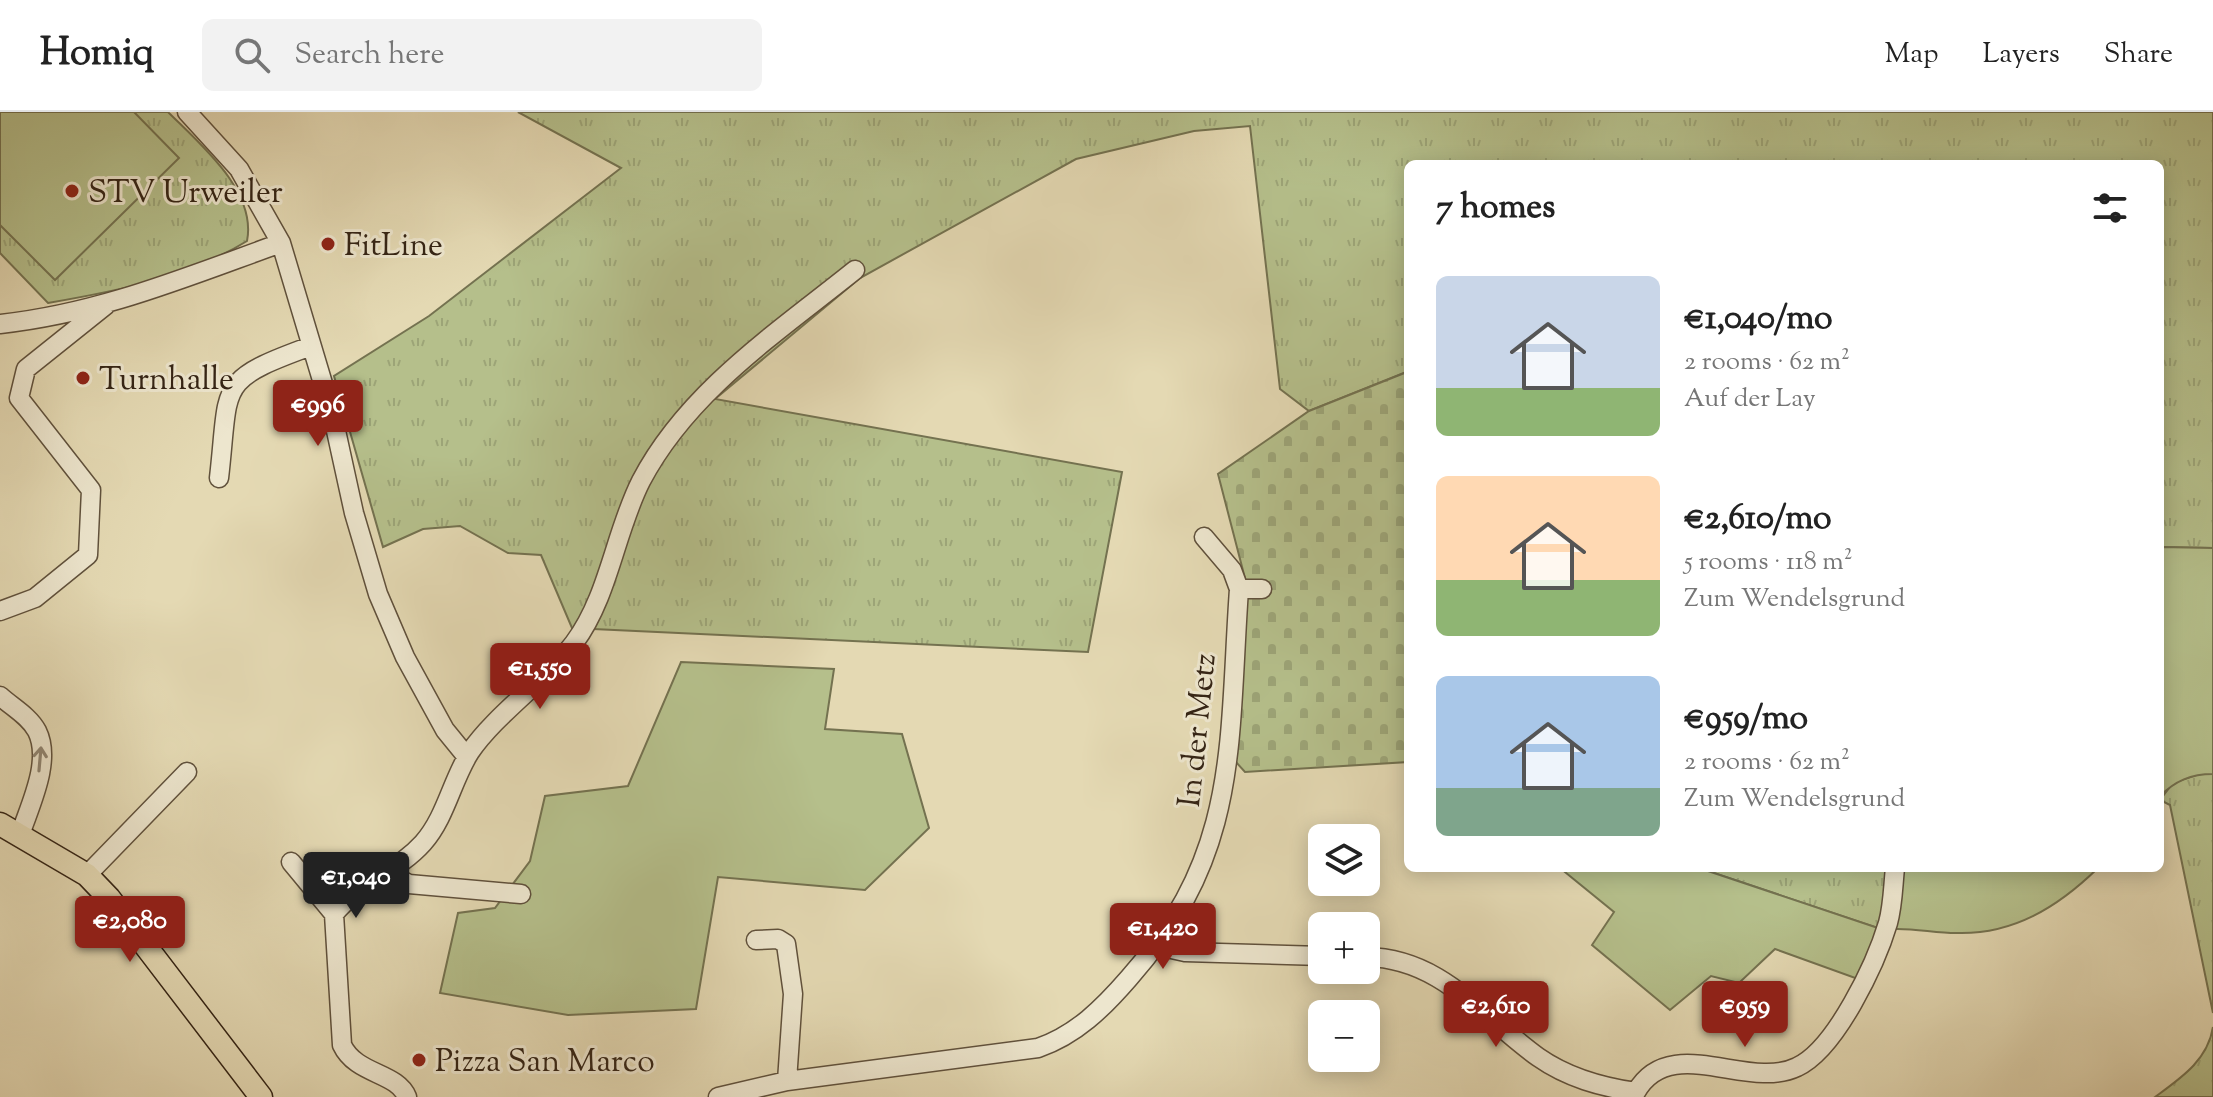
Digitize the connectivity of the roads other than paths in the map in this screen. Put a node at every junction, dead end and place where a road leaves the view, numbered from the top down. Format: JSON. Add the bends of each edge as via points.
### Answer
{"nodes":[{"id":1,"x":187,"y":112,"type":"edge"},
{"id":2,"x":281,"y":243,"type":"junction"},
{"id":3,"x":855,"y":270,"type":"dead end"},
{"id":4,"x":106,"y":305,"type":"junction"},
{"id":5,"x":0,"y":324,"type":"edge"},
{"id":6,"x":311,"y":346,"type":"junction"},
{"id":7,"x":219,"y":478,"type":"dead end"},
{"id":8,"x":1204,"y":537,"type":"dead end"},
{"id":9,"x":1239,"y":589,"type":"junction"},
{"id":10,"x":1262,"y":589,"type":"dead end"},
{"id":11,"x":0,"y":611,"type":"edge"},
{"id":12,"x":0,"y":696,"type":"edge"},
{"id":13,"x":467,"y":757,"type":"junction"},
{"id":14,"x":187,"y":772,"type":"dead end"},
{"id":15,"x":10,"y":830,"type":"edge"},
{"id":16,"x":291,"y":862,"type":"dead end"},
{"id":17,"x":386,"y":872,"type":"junction"},
{"id":18,"x":1894,"y":872,"type":"edge"},
{"id":19,"x":87,"y":875,"type":"junction"},
{"id":20,"x":521,"y":894,"type":"dead end"},
{"id":21,"x":334,"y":914,"type":"junction"},
{"id":22,"x":756,"y":940,"type":"dead end"},
{"id":23,"x":1158,"y":946,"type":"junction"},
{"id":24,"x":1308,"y":956,"type":"edge"},
{"id":25,"x":1380,"y":957,"type":"edge"},
{"id":26,"x":787,"y":1081,"type":"junction"},
{"id":27,"x":261,"y":1097,"type":"edge"},
{"id":28,"x":407,"y":1097,"type":"edge"},
{"id":29,"x":718,"y":1097,"type":"edge"}],
"edges":[{"from":1,"to":2,"type":"street","via":[[239,169]]},
{"from":2,"to":4,"type":"street"},
{"from":2,"to":6,"type":"street"},
{"from":3,"to":13,"type":"street","via":[[715,384],[673,433],[641,481],[577,640]]},
{"from":4,"to":5,"type":"street"},
{"from":4,"to":11,"type":"street","via":[[26,369],[19,398],[91,490],[88,555],[35,598]]},
{"from":6,"to":7,"type":"street","via":[[238,377],[229,391]]},
{"from":6,"to":13,"type":"street","via":[[378,594],[405,657],[445,730]]},
{"from":8,"to":9,"type":"street","via":[[1232,570]]},
{"from":9,"to":10,"type":"street"},
{"from":9,"to":23,"type":"street","name":"In der Metz","via":[[1222,806],[1201,871]]},
{"from":15,"to":12,"type":"street","one_way":true,"via":[[37,783],[42,750],[37,731]]},
{"from":13,"to":17,"type":"street","via":[[426,840]]},
{"from":14,"to":19,"type":"street"},
{"from":15,"to":19,"type":"main road"},
{"from":16,"to":21,"type":"street"},
{"from":17,"to":20,"type":"street","via":[[409,884]]},
{"from":17,"to":21,"type":"street","via":[[363,885]]},
{"from":18,"to":25,"type":"street","via":[[1888,923],[1864,981],[1827,1041],[1797,1067],[1770,1073],[1681,1064],[1643,1080],[1636,1092],[1600,1087],[1539,1058],[1461,991],[1426,969]]},
{"from":19,"to":27,"type":"main road"},
{"from":21,"to":28,"type":"street","via":[[342,1045],[350,1059],[400,1086]]},
{"from":22,"to":26,"type":"street","via":[[786,944],[792,972]]},
{"from":23,"to":24,"type":"street","via":[[1185,952]]},
{"from":23,"to":26,"type":"street","name":"In der Metz","via":[[1062,1040],[1038,1048]]},
{"from":26,"to":29,"type":"street","name":"In der Metz"}]}
